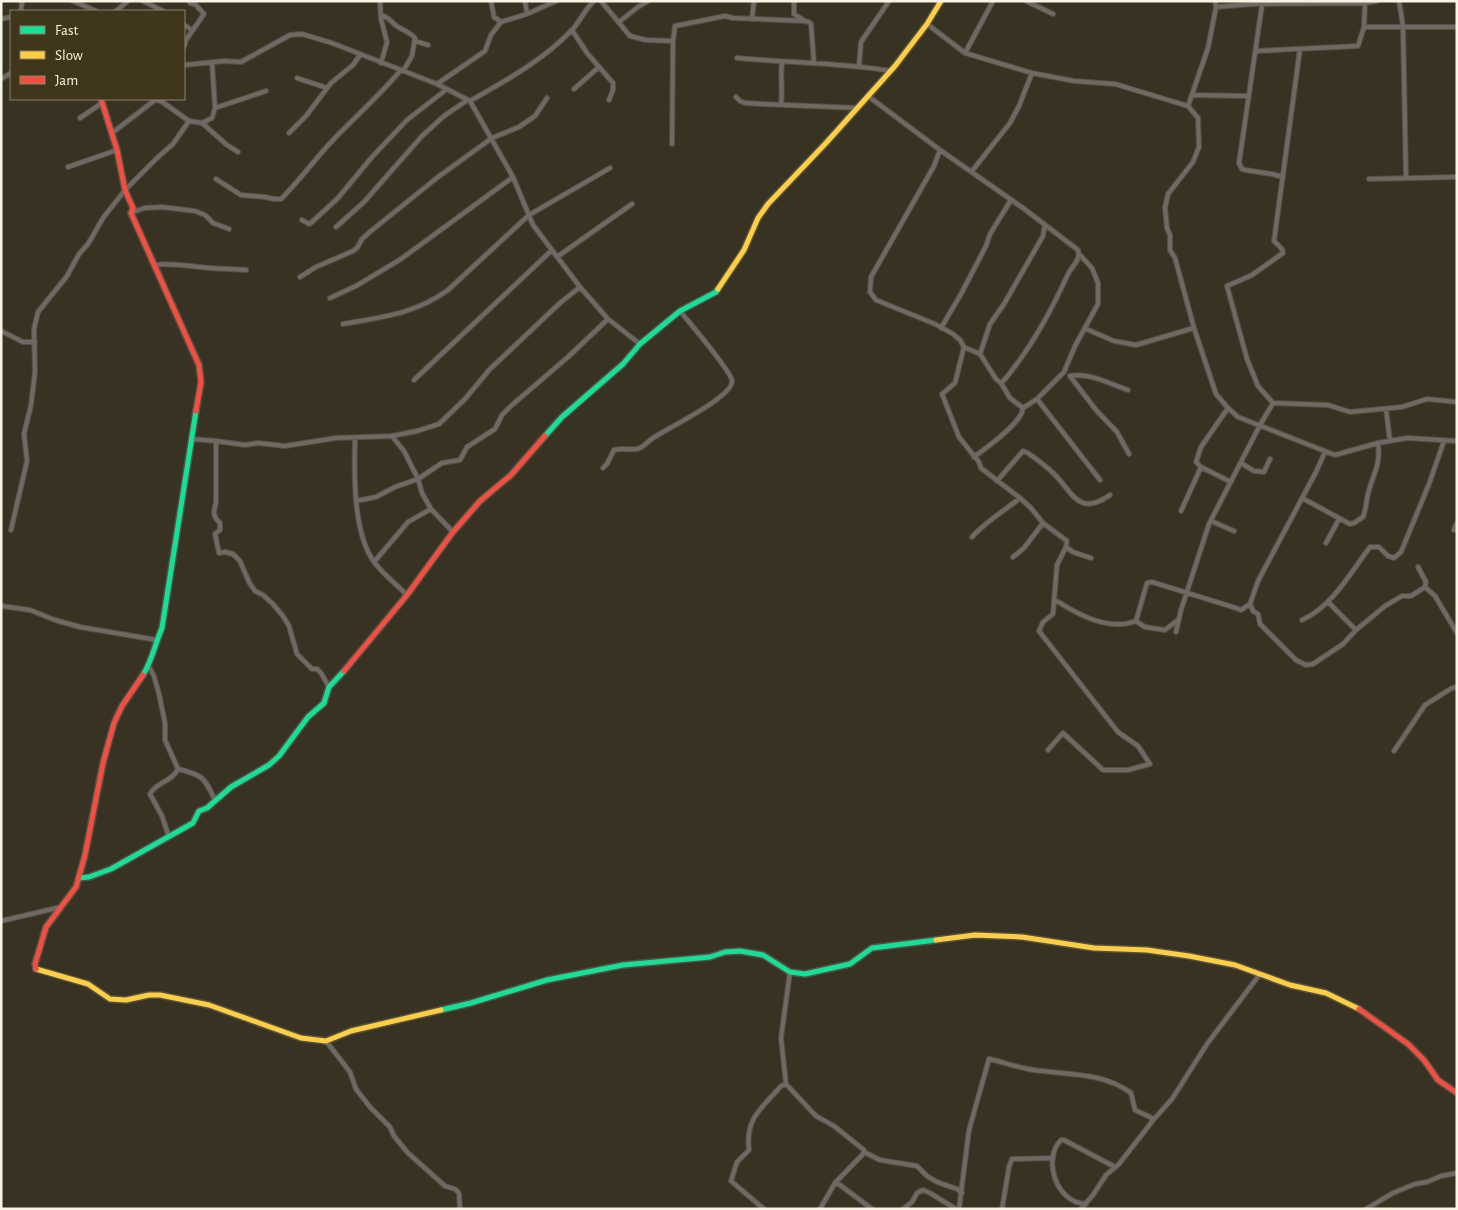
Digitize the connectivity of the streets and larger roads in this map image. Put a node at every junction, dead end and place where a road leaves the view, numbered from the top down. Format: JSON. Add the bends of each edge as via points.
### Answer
{"nodes":[{"id":1,"x":73,"y":1,"type":"edge"},
{"id":2,"x":128,"y":1,"type":"edge"},
{"id":3,"x":144,"y":1,"type":"edge"},
{"id":4,"x":191,"y":1,"type":"edge"},
{"id":5,"x":380,"y":1,"type":"edge"},
{"id":6,"x":491,"y":1,"type":"edge"},
{"id":7,"x":525,"y":1,"type":"edge"},
{"id":8,"x":556,"y":1,"type":"edge"},
{"id":9,"x":594,"y":1,"type":"edge"},
{"id":10,"x":601,"y":1,"type":"edge"},
{"id":11,"x":648,"y":1,"type":"edge"},
{"id":12,"x":754,"y":1,"type":"edge"},
{"id":13,"x":794,"y":1,"type":"edge"},
{"id":14,"x":889,"y":1,"type":"edge"},
{"id":15,"x":941,"y":1,"type":"edge"},
{"id":16,"x":993,"y":1,"type":"edge"},
{"id":17,"x":1026,"y":1,"type":"edge"},
{"id":18,"x":1215,"y":1,"type":"edge"},
{"id":19,"x":1377,"y":1,"type":"edge"},
{"id":20,"x":1399,"y":1,"type":"edge"},
{"id":21,"x":1365,"y":3,"type":"junction"},
{"id":22,"x":1262,"y":5,"type":"junction"},
{"id":23,"x":1216,"y":7,"type":"junction"},
{"id":24,"x":94,"y":10,"type":"edge"},
{"id":25,"x":117,"y":10,"type":"edge"},
{"id":26,"x":160,"y":10,"type":"edge"},
{"id":27,"x":527,"y":14,"type":"junction"},
{"id":28,"x":1053,"y":14,"type":"dead end"},
{"id":29,"x":381,"y":18,"type":"junction"},
{"id":30,"x":752,"y":19,"type":"junction"},
{"id":31,"x":805,"y":21,"type":"junction"},
{"id":32,"x":501,"y":22,"type":"junction"},
{"id":33,"x":619,"y":22,"type":"junction"},
{"id":34,"x":927,"y":24,"type":"junction"},
{"id":35,"x":185,"y":26,"type":"edge"},
{"id":36,"x":1402,"y":26,"type":"junction"},
{"id":37,"x":1364,"y":27,"type":"junction"},
{"id":38,"x":1457,"y":27,"type":"edge"},
{"id":39,"x":192,"y":30,"type":"junction"},
{"id":40,"x":572,"y":30,"type":"junction"},
{"id":41,"x":416,"y":41,"type":"junction"},
{"id":42,"x":673,"y":41,"type":"junction"},
{"id":43,"x":185,"y":44,"type":"edge"},
{"id":44,"x":428,"y":46,"type":"dead end"},
{"id":45,"x":1300,"y":49,"type":"junction"},
{"id":46,"x":1256,"y":50,"type":"junction"},
{"id":47,"x":965,"y":53,"type":"junction"},
{"id":48,"x":360,"y":55,"type":"junction"},
{"id":49,"x":737,"y":58,"type":"dead end"},
{"id":50,"x":212,"y":62,"type":"junction"},
{"id":51,"x":381,"y":62,"type":"junction"},
{"id":52,"x":782,"y":62,"type":"junction"},
{"id":53,"x":814,"y":63,"type":"junction"},
{"id":54,"x":185,"y":65,"type":"edge"},
{"id":55,"x":859,"y":66,"type":"junction"},
{"id":56,"x":599,"y":67,"type":"junction"},
{"id":57,"x":402,"y":70,"type":"junction"},
{"id":58,"x":891,"y":71,"type":"junction"},
{"id":59,"x":1032,"y":73,"type":"junction"},
{"id":60,"x":297,"y":78,"type":"dead end"},
{"id":61,"x":437,"y":84,"type":"junction"},
{"id":62,"x":327,"y":88,"type":"junction"},
{"id":63,"x":447,"y":89,"type":"junction"},
{"id":64,"x":574,"y":89,"type":"dead end"},
{"id":65,"x":266,"y":92,"type":"dead end"},
{"id":66,"x":1192,"y":95,"type":"junction"},
{"id":67,"x":868,"y":96,"type":"junction"},
{"id":68,"x":1248,"y":96,"type":"junction"},
{"id":69,"x":736,"y":97,"type":"dead end"},
{"id":70,"x":547,"y":98,"type":"dead end"},
{"id":71,"x":609,"y":100,"type":"dead end"},
{"id":72,"x":101,"y":101,"type":"edge"},
{"id":73,"x":468,"y":101,"type":"junction"},
{"id":74,"x":781,"y":105,"type":"junction"},
{"id":75,"x":1188,"y":106,"type":"junction"},
{"id":76,"x":215,"y":108,"type":"junction"},
{"id":77,"x":857,"y":108,"type":"junction"},
{"id":78,"x":80,"y":118,"type":"dead end"},
{"id":79,"x":189,"y":121,"type":"junction"},
{"id":80,"x":202,"y":123,"type":"junction"},
{"id":81,"x":112,"y":133,"type":"junction"},
{"id":82,"x":289,"y":133,"type":"dead end"},
{"id":83,"x":492,"y":138,"type":"junction"},
{"id":84,"x":672,"y":144,"type":"dead end"},
{"id":85,"x":117,"y":150,"type":"junction"},
{"id":86,"x":940,"y":150,"type":"junction"},
{"id":87,"x":238,"y":152,"type":"dead end"},
{"id":88,"x":68,"y":167,"type":"dead end"},
{"id":89,"x":610,"y":168,"type":"dead end"},
{"id":90,"x":972,"y":171,"type":"junction"},
{"id":91,"x":513,"y":177,"type":"junction"},
{"id":92,"x":1283,"y":177,"type":"junction"},
{"id":93,"x":1457,"y":177,"type":"edge"},
{"id":94,"x":1406,"y":178,"type":"junction"},
{"id":95,"x":216,"y":179,"type":"dead end"},
{"id":96,"x":1369,"y":179,"type":"dead end"},
{"id":97,"x":125,"y":190,"type":"junction"},
{"id":98,"x":1011,"y":200,"type":"junction"},
{"id":99,"x":632,"y":204,"type":"dead end"},
{"id":100,"x":131,"y":213,"type":"junction"},
{"id":101,"x":530,"y":215,"type":"junction"},
{"id":102,"x":302,"y":220,"type":"dead end"},
{"id":103,"x":1045,"y":225,"type":"junction"},
{"id":104,"x":336,"y":227,"type":"dead end"},
{"id":105,"x":229,"y":229,"type":"dead end"},
{"id":106,"x":552,"y":250,"type":"junction"},
{"id":107,"x":1079,"y":254,"type":"junction"},
{"id":108,"x":557,"y":257,"type":"junction"},
{"id":109,"x":154,"y":265,"type":"junction"},
{"id":110,"x":246,"y":270,"type":"dead end"},
{"id":111,"x":300,"y":277,"type":"dead end"},
{"id":112,"x":580,"y":287,"type":"junction"},
{"id":113,"x":330,"y":298,"type":"dead end"},
{"id":114,"x":680,"y":311,"type":"junction"},
{"id":115,"x":608,"y":319,"type":"junction"},
{"id":116,"x":343,"y":324,"type":"dead end"},
{"id":117,"x":941,"y":328,"type":"junction"},
{"id":118,"x":1194,"y":328,"type":"junction"},
{"id":119,"x":1086,"y":330,"type":"junction"},
{"id":120,"x":1,"y":331,"type":"edge"},
{"id":121,"x":34,"y":342,"type":"junction"},
{"id":122,"x":640,"y":344,"type":"junction"},
{"id":123,"x":964,"y":346,"type":"junction"},
{"id":124,"x":980,"y":354,"type":"junction"},
{"id":125,"x":1064,"y":372,"type":"junction"},
{"id":126,"x":1070,"y":376,"type":"junction"},
{"id":127,"x":414,"y":380,"type":"dead end"},
{"id":128,"x":1001,"y":383,"type":"junction"},
{"id":129,"x":1128,"y":390,"type":"dead end"},
{"id":130,"x":1037,"y":399,"type":"junction"},
{"id":131,"x":1457,"y":402,"type":"edge"},
{"id":132,"x":1273,"y":403,"type":"junction"},
{"id":133,"x":1023,"y":408,"type":"junction"},
{"id":134,"x":1228,"y":408,"type":"junction"},
{"id":135,"x":1386,"y":409,"type":"junction"},
{"id":136,"x":1260,"y":425,"type":"junction"},
{"id":137,"x":392,"y":436,"type":"junction"},
{"id":138,"x":355,"y":438,"type":"junction"},
{"id":139,"x":192,"y":439,"type":"junction"},
{"id":140,"x":216,"y":441,"type":"junction"},
{"id":141,"x":1390,"y":441,"type":"junction"},
{"id":142,"x":1457,"y":441,"type":"edge"},
{"id":143,"x":1444,"y":442,"type":"junction"},
{"id":144,"x":1378,"y":443,"type":"junction"},
{"id":145,"x":1325,"y":452,"type":"junction"},
{"id":146,"x":1129,"y":454,"type":"dead end"},
{"id":147,"x":974,"y":457,"type":"junction"},
{"id":148,"x":1270,"y":459,"type":"dead end"},
{"id":149,"x":1240,"y":463,"type":"junction"},
{"id":150,"x":1201,"y":467,"type":"junction"},
{"id":151,"x":603,"y":468,"type":"dead end"},
{"id":152,"x":418,"y":479,"type":"junction"},
{"id":153,"x":1100,"y":480,"type":"dead end"},
{"id":154,"x":997,"y":481,"type":"junction"},
{"id":155,"x":1230,"y":482,"type":"junction"},
{"id":156,"x":1110,"y":495,"type":"dead end"},
{"id":157,"x":1020,"y":498,"type":"junction"},
{"id":158,"x":1302,"y":498,"type":"junction"},
{"id":159,"x":356,"y":501,"type":"junction"},
{"id":160,"x":431,"y":509,"type":"junction"},
{"id":161,"x":1182,"y":511,"type":"dead end"},
{"id":162,"x":1339,"y":519,"type":"junction"},
{"id":163,"x":1211,"y":521,"type":"junction"},
{"id":164,"x":1043,"y":523,"type":"junction"},
{"id":165,"x":1457,"y":523,"type":"edge"},
{"id":166,"x":10,"y":530,"type":"dead end"},
{"id":167,"x":1454,"y":530,"type":"dead end"},
{"id":168,"x":1234,"y":531,"type":"dead end"},
{"id":169,"x":453,"y":532,"type":"junction"},
{"id":170,"x":972,"y":537,"type":"dead end"},
{"id":171,"x":1326,"y":543,"type":"dead end"},
{"id":172,"x":1066,"y":547,"type":"junction"},
{"id":173,"x":1013,"y":557,"type":"dead end"},
{"id":174,"x":1091,"y":558,"type":"dead end"},
{"id":175,"x":374,"y":562,"type":"junction"},
{"id":176,"x":1418,"y":567,"type":"dead end"},
{"id":177,"x":1425,"y":587,"type":"junction"},
{"id":178,"x":1186,"y":594,"type":"junction"},
{"id":179,"x":407,"y":595,"type":"junction"},
{"id":180,"x":1054,"y":600,"type":"junction"},
{"id":181,"x":1328,"y":602,"type":"junction"},
{"id":182,"x":1250,"y":604,"type":"junction"},
{"id":183,"x":1,"y":606,"type":"edge"},
{"id":184,"x":1179,"y":619,"type":"junction"},
{"id":185,"x":1302,"y":620,"type":"dead end"},
{"id":186,"x":1136,"y":621,"type":"junction"},
{"id":187,"x":1356,"y":630,"type":"junction"},
{"id":188,"x":1176,"y":632,"type":"dead end"},
{"id":189,"x":1457,"y":632,"type":"edge"},
{"id":190,"x":156,"y":640,"type":"junction"},
{"id":191,"x":149,"y":667,"type":"junction"},
{"id":192,"x":329,"y":687,"type":"junction"},
{"id":193,"x":1457,"y":687,"type":"edge"},
{"id":194,"x":1048,"y":750,"type":"dead end"},
{"id":195,"x":1394,"y":750,"type":"dead end"},
{"id":196,"x":178,"y":769,"type":"junction"},
{"id":197,"x":215,"y":800,"type":"junction"},
{"id":198,"x":169,"y":837,"type":"junction"},
{"id":199,"x":79,"y":878,"type":"junction"},
{"id":200,"x":62,"y":907,"type":"junction"},
{"id":201,"x":1,"y":920,"type":"edge"},
{"id":202,"x":790,"y":972,"type":"junction"},
{"id":203,"x":1260,"y":974,"type":"junction"},
{"id":204,"x":326,"y":1041,"type":"junction"},
{"id":205,"x":786,"y":1084,"type":"junction"},
{"id":206,"x":1457,"y":1093,"type":"edge"},
{"id":207,"x":1154,"y":1119,"type":"junction"},
{"id":208,"x":864,"y":1152,"type":"junction"},
{"id":209,"x":1052,"y":1158,"type":"junction"},
{"id":210,"x":1115,"y":1167,"type":"junction"},
{"id":211,"x":1457,"y":1173,"type":"edge"},
{"id":212,"x":834,"y":1183,"type":"junction"},
{"id":213,"x":962,"y":1193,"type":"junction"},
{"id":214,"x":1086,"y":1204,"type":"junction"},
{"id":215,"x":460,"y":1209,"type":"edge"},
{"id":216,"x":764,"y":1209,"type":"edge"},
{"id":217,"x":820,"y":1209,"type":"edge"},
{"id":218,"x":872,"y":1209,"type":"edge"},
{"id":219,"x":903,"y":1209,"type":"edge"},
{"id":220,"x":957,"y":1209,"type":"edge"},
{"id":221,"x":1002,"y":1209,"type":"edge"},
{"id":222,"x":1081,"y":1209,"type":"edge"},
{"id":223,"x":1366,"y":1209,"type":"edge"}],
"edges":[{"from":1,"to":24,"type":"street"},
{"from":2,"to":25,"type":"street"},
{"from":3,"to":26,"type":"street"},
{"from":4,"to":39,"type":"street","via":[[190,4],[204,14]]},
{"from":5,"to":29,"type":"street"},
{"from":6,"to":32,"type":"street","via":[[494,17]]},
{"from":7,"to":27,"type":"street"},
{"from":8,"to":27,"type":"street"},
{"from":9,"to":40,"type":"street"},
{"from":10,"to":33,"type":"street"},
{"from":11,"to":33,"type":"street"},
{"from":12,"to":30,"type":"street"},
{"from":13,"to":31,"type":"street","via":[[794,14]]},
{"from":14,"to":55,"type":"street","via":[[861,42]]},
{"from":15,"to":34,"type":"street"},
{"from":16,"to":47,"type":"street"},
{"from":17,"to":28,"type":"street"},
{"from":18,"to":23,"type":"street"},
{"from":19,"to":21,"type":"street"},
{"from":20,"to":36,"type":"street"},
{"from":21,"to":22,"type":"street"},
{"from":21,"to":37,"type":"street"},
{"from":22,"to":23,"type":"street"},
{"from":22,"to":46,"type":"street"},
{"from":23,"to":66,"type":"street","via":[[1208,48]]},
{"from":27,"to":32,"type":"street"},
{"from":29,"to":41,"type":"street","via":[[391,19]]},
{"from":29,"to":51,"type":"street","via":[[387,42]]},
{"from":30,"to":31,"type":"street"},
{"from":30,"to":42,"type":"street","via":[[724,16],[675,26]]},
{"from":31,"to":53,"type":"street","via":[[811,24]]},
{"from":32,"to":61,"type":"street","via":[[484,51]]},
{"from":33,"to":42,"type":"street","via":[[630,36]]},
{"from":34,"to":47,"type":"street"},
{"from":34,"to":58,"type":"street"},
{"from":35,"to":39,"type":"street"},
{"from":36,"to":37,"type":"street"},
{"from":36,"to":38,"type":"street"},
{"from":36,"to":94,"type":"street"},
{"from":37,"to":45,"type":"street","via":[[1358,46]]},
{"from":39,"to":43,"type":"street"},
{"from":40,"to":56,"type":"street"},
{"from":40,"to":73,"type":"street","via":[[527,68]]},
{"from":41,"to":44,"type":"street"},
{"from":41,"to":57,"type":"street","via":[[412,56]]},
{"from":42,"to":84,"type":"street"},
{"from":45,"to":46,"type":"street"},
{"from":45,"to":92,"type":"street"},
{"from":46,"to":68,"type":"street"},
{"from":47,"to":59,"type":"street"},
{"from":48,"to":50,"type":"street","via":[[302,34],[290,35],[241,62]]},
{"from":48,"to":51,"type":"street"},
{"from":48,"to":62,"type":"street"},
{"from":49,"to":52,"type":"street"},
{"from":50,"to":54,"type":"street"},
{"from":50,"to":76,"type":"street"},
{"from":51,"to":57,"type":"street"},
{"from":52,"to":53,"type":"street"},
{"from":52,"to":74,"type":"street"},
{"from":53,"to":55,"type":"street"},
{"from":55,"to":58,"type":"street"},
{"from":56,"to":64,"type":"street"},
{"from":56,"to":71,"type":"street","via":[[613,83]]},
{"from":57,"to":61,"type":"street"},
{"from":57,"to":95,"type":"street","via":[[282,198],[240,194]]},
{"from":58,"to":67,"type":"street"},
{"from":59,"to":75,"type":"street","via":[[1115,84]]},
{"from":59,"to":90,"type":"street","via":[[1010,123]]},
{"from":60,"to":62,"type":"street"},
{"from":61,"to":63,"type":"street"},
{"from":62,"to":82,"type":"street"},
{"from":63,"to":73,"type":"street"},
{"from":63,"to":102,"type":"street","via":[[407,120],[338,198],[312,222],[309,224]]},
{"from":65,"to":76,"type":"street"},
{"from":66,"to":68,"type":"street"},
{"from":66,"to":75,"type":"street"},
{"from":67,"to":77,"type":"street"},
{"from":67,"to":86,"type":"street"},
{"from":68,"to":92,"type":"street","via":[[1238,162],[1240,167]]},
{"from":69,"to":74,"type":"street","via":[[745,103]]},
{"from":70,"to":83,"type":"street","via":[[535,116],[519,127]]},
{"from":72,"to":78,"type":"street"},
{"from":72,"to":81,"type":"street"},
{"from":73,"to":83,"type":"street"},
{"from":73,"to":104,"type":"street","via":[[444,116],[422,136],[364,202]]},
{"from":74,"to":77,"type":"street"},
{"from":75,"to":118,"type":"street","via":[[1198,118],[1199,147],[1194,162],[1168,194],[1165,208],[1170,250]]},
{"from":76,"to":80,"type":"street","via":[[212,118]]},
{"from":77,"to":114,"type":"street","via":[[768,204],[744,250],[716,292]]},
{"from":79,"to":80,"type":"street"},
{"from":79,"to":81,"type":"street","via":[[155,100]]},
{"from":79,"to":97,"type":"street","via":[[173,144]]},
{"from":80,"to":87,"type":"street"},
{"from":81,"to":85,"type":"street"},
{"from":83,"to":91,"type":"street"},
{"from":83,"to":111,"type":"street","via":[[371,231],[353,251]]},
{"from":85,"to":88,"type":"street"},
{"from":85,"to":97,"type":"street"},
{"from":86,"to":90,"type":"street"},
{"from":86,"to":117,"type":"street","via":[[872,277],[869,289],[876,300]]},
{"from":89,"to":101,"type":"street"},
{"from":90,"to":98,"type":"street"},
{"from":91,"to":101,"type":"street"},
{"from":91,"to":113,"type":"street","via":[[401,259]]},
{"from":92,"to":132,"type":"street","via":[[1274,240],[1283,254],[1252,275],[1227,286],[1247,359],[1258,386]]},
{"from":93,"to":94,"type":"street"},
{"from":94,"to":96,"type":"street"},
{"from":97,"to":100,"type":"street","via":[[133,208]]},
{"from":97,"to":121,"type":"street","via":[[100,221],[68,276],[38,312]]},
{"from":98,"to":103,"type":"street"},
{"from":98,"to":117,"type":"street"},
{"from":99,"to":108,"type":"street"},
{"from":100,"to":105,"type":"street","via":[[162,207],[195,211],[205,215],[213,224]]},
{"from":100,"to":109,"type":"street"},
{"from":101,"to":106,"type":"street"},
{"from":101,"to":116,"type":"street","via":[[433,300],[414,309]]},
{"from":103,"to":107,"type":"street"},
{"from":103,"to":124,"type":"street","via":[[1043,236],[990,324]]},
{"from":106,"to":108,"type":"street"},
{"from":106,"to":127,"type":"street"},
{"from":107,"to":119,"type":"street","via":[[1092,268],[1098,283],[1098,304]]},
{"from":107,"to":128,"type":"street","via":[[1030,345]]},
{"from":108,"to":112,"type":"street"},
{"from":109,"to":110,"type":"street","via":[[188,264]]},
{"from":109,"to":139,"type":"street","via":[[199,365],[201,382]]},
{"from":112,"to":115,"type":"street"},
{"from":112,"to":137,"type":"street","via":[[490,369],[439,424]]},
{"from":114,"to":122,"type":"street"},
{"from":114,"to":151,"type":"street","via":[[727,372],[732,384],[712,404],[641,447],[614,450]]},
{"from":115,"to":122,"type":"street"},
{"from":115,"to":152,"type":"street","via":[[512,405],[495,429],[467,447],[460,460],[442,463]]},
{"from":117,"to":123,"type":"street"},
{"from":118,"to":119,"type":"street","via":[[1136,345]]},
{"from":118,"to":134,"type":"street","via":[[1216,394]]},
{"from":119,"to":125,"type":"street"},
{"from":120,"to":121,"type":"street","via":[[23,342]]},
{"from":121,"to":166,"type":"street","via":[[35,372],[24,434],[27,461]]},
{"from":122,"to":169,"type":"street","via":[[623,364],[562,417],[511,475],[480,501]]},
{"from":123,"to":124,"type":"street"},
{"from":123,"to":147,"type":"street","via":[[955,383],[942,394],[959,437]]},
{"from":124,"to":128,"type":"street"},
{"from":125,"to":126,"type":"street"},
{"from":125,"to":130,"type":"street"},
{"from":126,"to":129,"type":"street","via":[[1078,374]]},
{"from":126,"to":146,"type":"street","via":[[1117,432]]},
{"from":128,"to":133,"type":"street","via":[[1010,398]]},
{"from":130,"to":133,"type":"street"},
{"from":130,"to":153,"type":"street"},
{"from":131,"to":135,"type":"street","via":[[1427,399]]},
{"from":132,"to":135,"type":"street","via":[[1328,405],[1350,412]]},
{"from":132,"to":136,"type":"street"},
{"from":133,"to":147,"type":"street","via":[[1022,414],[999,438]]},
{"from":134,"to":136,"type":"street","via":[[1238,417]]},
{"from":134,"to":150,"type":"street","via":[[1201,447],[1196,462]]},
{"from":135,"to":141,"type":"street"},
{"from":136,"to":145,"type":"street"},
{"from":136,"to":149,"type":"street"},
{"from":137,"to":138,"type":"street"},
{"from":137,"to":152,"type":"street","via":[[404,451]]},
{"from":138,"to":140,"type":"street","via":[[285,446]]},
{"from":138,"to":159,"type":"street"},
{"from":139,"to":140,"type":"street"},
{"from":139,"to":190,"type":"street","via":[[166,607]]},
{"from":140,"to":192,"type":"street","via":[[216,503],[213,512],[220,523],[216,534],[219,553],[233,554],[240,561],[255,592],[263,595],[284,616],[297,654],[312,669],[317,669]]},
{"from":141,"to":143,"type":"street","via":[[1407,438]]},
{"from":141,"to":144,"type":"street"},
{"from":142,"to":143,"type":"street"},
{"from":143,"to":181,"type":"street","via":[[1401,552],[1394,558],[1378,546],[1370,547]]},
{"from":144,"to":145,"type":"street","via":[[1335,455]]},
{"from":144,"to":162,"type":"street","via":[[1378,466],[1363,518],[1350,524]]},
{"from":145,"to":158,"type":"street"},
{"from":147,"to":154,"type":"street"},
{"from":148,"to":149,"type":"street","via":[[1264,472],[1254,471]]},
{"from":149,"to":155,"type":"street"},
{"from":150,"to":155,"type":"street"},
{"from":150,"to":161,"type":"street"},
{"from":152,"to":159,"type":"street","via":[[376,497]]},
{"from":152,"to":160,"type":"street"},
{"from":154,"to":156,"type":"street","via":[[1023,451],[1052,472],[1078,502],[1098,503]]},
{"from":154,"to":157,"type":"street"},
{"from":155,"to":163,"type":"street"},
{"from":157,"to":164,"type":"street"},
{"from":157,"to":170,"type":"street"},
{"from":158,"to":162,"type":"street"},
{"from":158,"to":182,"type":"street","via":[[1258,581]]},
{"from":159,"to":175,"type":"street","via":[[360,531]]},
{"from":160,"to":169,"type":"street"},
{"from":160,"to":175,"type":"street","via":[[408,522]]},
{"from":162,"to":171,"type":"street"},
{"from":163,"to":168,"type":"street"},
{"from":163,"to":178,"type":"street"},
{"from":164,"to":172,"type":"street","via":[[1066,541]]},
{"from":164,"to":173,"type":"street"},
{"from":165,"to":167,"type":"street"},
{"from":169,"to":179,"type":"street"},
{"from":172,"to":174,"type":"street"},
{"from":172,"to":180,"type":"street","via":[[1058,565]]},
{"from":175,"to":179,"type":"street"},
{"from":176,"to":177,"type":"street","via":[[1426,582]]},
{"from":177,"to":187,"type":"street","via":[[1412,596],[1402,596],[1385,606]]},
{"from":177,"to":189,"type":"street","via":[[1435,596]]},
{"from":178,"to":182,"type":"street","via":[[1241,610]]},
{"from":178,"to":184,"type":"street"},
{"from":178,"to":186,"type":"street","via":[[1147,583]]},
{"from":179,"to":192,"type":"street"},
{"from":180,"to":186,"type":"street","via":[[1108,624]]},
{"from":180,"to":194,"type":"street","via":[[1052,614],[1039,630],[1118,732],[1138,746],[1150,764],[1128,770],[1103,770],[1063,733]]},
{"from":181,"to":185,"type":"street"},
{"from":181,"to":187,"type":"street"},
{"from":182,"to":187,"type":"street","via":[[1258,614],[1260,624],[1296,660],[1306,665],[1319,661]]},
{"from":183,"to":190,"type":"street","via":[[30,610],[80,627]]},
{"from":184,"to":186,"type":"street","via":[[1165,630],[1145,627]]},
{"from":184,"to":188,"type":"street"},
{"from":190,"to":191,"type":"street"},
{"from":191,"to":196,"type":"street","via":[[158,694],[165,740]]},
{"from":191,"to":199,"type":"street","via":[[114,723]]},
{"from":192,"to":197,"type":"street","via":[[324,703],[308,717],[280,756]]},
{"from":193,"to":195,"type":"street","via":[[1425,705]]},
{"from":196,"to":197,"type":"street","via":[[205,779]]},
{"from":196,"to":198,"type":"street","via":[[150,794]]},
{"from":197,"to":198,"type":"street","via":[[195,814],[193,823]]},
{"from":198,"to":199,"type":"street","via":[[102,874]]},
{"from":199,"to":200,"type":"street"},
{"from":200,"to":201,"type":"street"},
{"from":200,"to":204,"type":"street","via":[[46,928],[34,964],[36,969],[89,984],[103,996],[114,1000],[160,995],[209,1005],[293,1036]]},
{"from":202,"to":203,"type":"street","via":[[844,966],[881,946],[975,935],[1155,951],[1235,965]]},
{"from":202,"to":204,"type":"street","via":[[750,950],[623,965],[547,980]]},
{"from":202,"to":205,"type":"street","via":[[781,1038]]},
{"from":203,"to":206,"type":"street","via":[[1326,993],[1354,1005],[1408,1044],[1438,1080]]},
{"from":203,"to":207,"type":"street","via":[[1207,1044],[1172,1099]]},
{"from":204,"to":215,"type":"street","via":[[350,1072],[356,1089],[408,1153],[445,1186],[459,1193]]},
{"from":205,"to":208,"type":"street","via":[[816,1116],[834,1126]]},
{"from":205,"to":216,"type":"street","via":[[752,1120],[749,1150],[737,1162],[731,1181]]},
{"from":207,"to":210,"type":"street"},
{"from":207,"to":213,"type":"street","via":[[1135,1110],[1131,1093],[1111,1081],[1032,1070],[989,1059],[969,1130]]},
{"from":208,"to":212,"type":"street"},
{"from":208,"to":213,"type":"street","via":[[880,1160],[916,1166],[937,1182],[957,1188]]},
{"from":209,"to":210,"type":"street","via":[[1057,1144],[1064,1140]]},
{"from":209,"to":214,"type":"street","via":[[1060,1190],[1074,1202]]},
{"from":209,"to":221,"type":"street","via":[[1012,1159]]},
{"from":210,"to":214,"type":"street"},
{"from":211,"to":223,"type":"street","via":[[1415,1184]]},
{"from":212,"to":217,"type":"street"},
{"from":212,"to":218,"type":"street"},
{"from":213,"to":220,"type":"street"},
{"from":214,"to":222,"type":"street"},
{"from":219,"to":220,"type":"street","via":[[923,1190]]}]}
